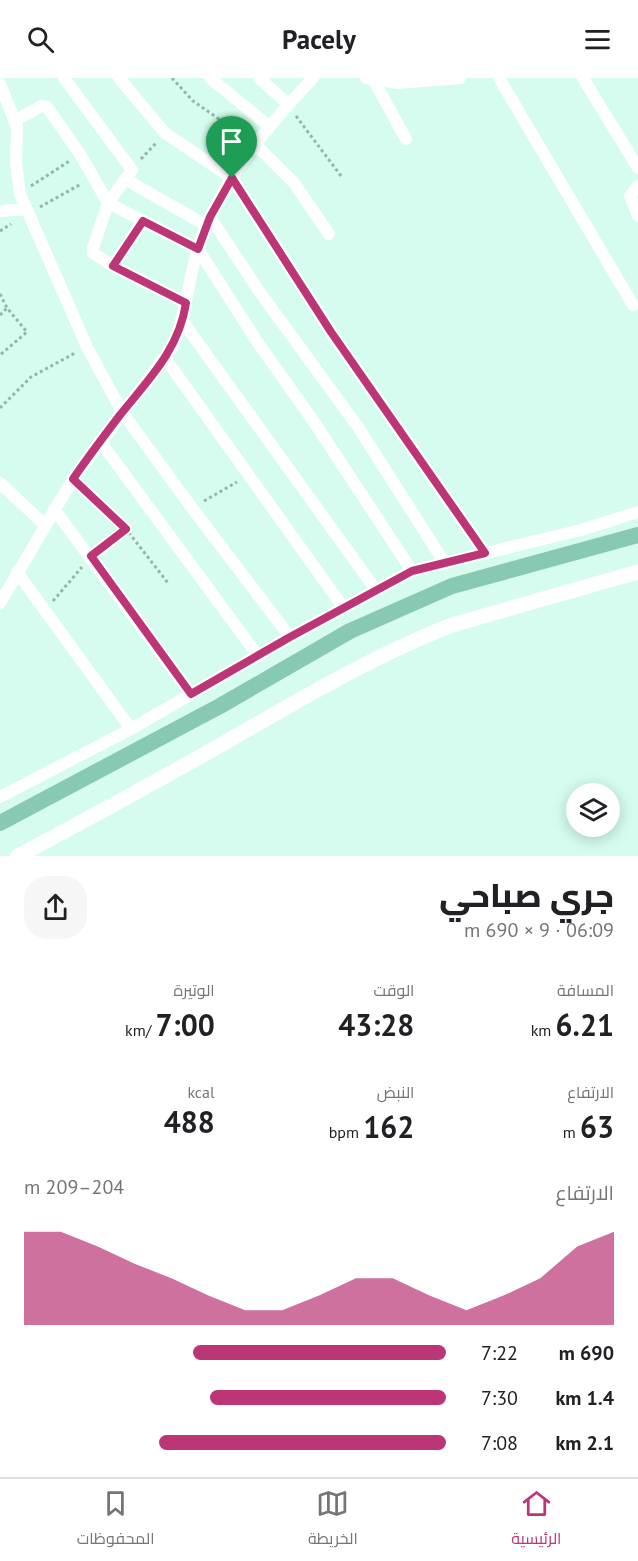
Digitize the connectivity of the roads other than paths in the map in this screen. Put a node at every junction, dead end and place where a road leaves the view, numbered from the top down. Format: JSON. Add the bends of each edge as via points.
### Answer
{"nodes":[{"id":1,"x":10,"y":78,"type":"edge"},
{"id":2,"x":64,"y":78,"type":"edge"},
{"id":3,"x":119,"y":78,"type":"edge"},
{"id":4,"x":210,"y":78,"type":"edge"},
{"id":5,"x":259,"y":78,"type":"edge"},
{"id":6,"x":313,"y":78,"type":"edge"},
{"id":7,"x":460,"y":78,"type":"edge"},
{"id":8,"x":500,"y":78,"type":"edge"},
{"id":9,"x":583,"y":78,"type":"edge"},
{"id":10,"x":370,"y":79,"type":"edge"},
{"id":11,"x":0,"y":82,"type":"edge"},
{"id":12,"x":288,"y":104,"type":"junction"},
{"id":13,"x":16,"y":120,"type":"junction"},
{"id":14,"x":270,"y":127,"type":"junction"},
{"id":15,"x":406,"y":139,"type":"dead end"},
{"id":16,"x":256,"y":145,"type":"junction"},
{"id":17,"x":638,"y":168,"type":"edge"},
{"id":18,"x":128,"y":174,"type":"junction"},
{"id":19,"x":232,"y":178,"type":"junction"},
{"id":20,"x":638,"y":186,"type":"edge"},
{"id":21,"x":108,"y":203,"type":"junction"},
{"id":22,"x":0,"y":211,"type":"edge"},
{"id":23,"x":26,"y":211,"type":"junction"},
{"id":24,"x":638,"y":216,"type":"edge"},
{"id":25,"x":209,"y":222,"type":"junction"},
{"id":26,"x":329,"y":234,"type":"dead end"},
{"id":27,"x":198,"y":249,"type":"junction"},
{"id":28,"x":186,"y":303,"type":"junction"},
{"id":29,"x":633,"y":305,"type":"dead end"},
{"id":30,"x":183,"y":322,"type":"junction"},
{"id":31,"x":165,"y":358,"type":"junction"},
{"id":32,"x":122,"y":412,"type":"junction"},
{"id":33,"x":100,"y":441,"type":"junction"},
{"id":34,"x":0,"y":483,"type":"edge"},
{"id":35,"x":54,"y":509,"type":"junction"},
{"id":36,"x":638,"y":512,"type":"edge"},
{"id":37,"x":44,"y":524,"type":"junction"},
{"id":38,"x":485,"y":553,"type":"junction"},
{"id":39,"x":444,"y":562,"type":"junction"},
{"id":40,"x":412,"y":571,"type":"junction"},
{"id":41,"x":17,"y":572,"type":"junction"},
{"id":42,"x":638,"y":572,"type":"edge"},
{"id":43,"x":375,"y":590,"type":"junction"},
{"id":44,"x":0,"y":603,"type":"edge"},
{"id":45,"x":343,"y":607,"type":"junction"},
{"id":46,"x":290,"y":637,"type":"junction"},
{"id":47,"x":258,"y":656,"type":"junction"},
{"id":48,"x":191,"y":694,"type":"junction"},
{"id":49,"x":132,"y":729,"type":"junction"},
{"id":50,"x":0,"y":797,"type":"edge"},
{"id":51,"x":18,"y":856,"type":"edge"}],
"edges":[{"from":1,"to":11,"type":"street"},
{"from":2,"to":18,"type":"street"},
{"from":3,"to":19,"type":"street","via":[[165,133]]},
{"from":4,"to":14,"type":"street"},
{"from":5,"to":12,"type":"street"},
{"from":6,"to":12,"type":"street"},
{"from":7,"to":10,"type":"street","via":[[419,82]]},
{"from":8,"to":29,"type":"street"},
{"from":9,"to":17,"type":"street"},
{"from":10,"to":15,"type":"street"},
{"from":11,"to":13,"type":"street"},
{"from":12,"to":14,"type":"street"},
{"from":13,"to":21,"type":"street","via":[[41,106],[47,107]]},
{"from":13,"to":23,"type":"street","via":[[20,194]]},
{"from":14,"to":16,"type":"street"},
{"from":16,"to":19,"type":"street"},
{"from":16,"to":26,"type":"street","via":[[294,183]]},
{"from":18,"to":21,"type":"street"},
{"from":18,"to":25,"type":"street"},
{"from":19,"to":25,"type":"street"},
{"from":19,"to":38,"type":"street","via":[[331,332]]},
{"from":20,"to":24,"type":"street","via":[[630,196]]},
{"from":21,"to":27,"type":"street"},
{"from":21,"to":28,"type":"street","via":[[93,250],[96,256]]},
{"from":22,"to":23,"type":"street"},
{"from":23,"to":32,"type":"street","via":[[87,347]]},
{"from":25,"to":27,"type":"street"},
{"from":25,"to":39,"type":"street","via":[[358,427]]},
{"from":27,"to":28,"type":"street"},
{"from":27,"to":40,"type":"street"},
{"from":28,"to":30,"type":"street"},
{"from":30,"to":31,"type":"street"},
{"from":30,"to":43,"type":"street"},
{"from":31,"to":32,"type":"street"},
{"from":31,"to":45,"type":"street"},
{"from":32,"to":33,"type":"street"},
{"from":32,"to":46,"type":"street"},
{"from":33,"to":35,"type":"street"},
{"from":33,"to":47,"type":"street"},
{"from":34,"to":37,"type":"street"},
{"from":35,"to":37,"type":"street"},
{"from":35,"to":48,"type":"street"},
{"from":36,"to":38,"type":"street"},
{"from":37,"to":41,"type":"street"},
{"from":38,"to":39,"type":"street"},
{"from":39,"to":40,"type":"street"},
{"from":40,"to":43,"type":"street"},
{"from":41,"to":44,"type":"street"},
{"from":41,"to":49,"type":"street"},
{"from":42,"to":51,"type":"street","via":[[452,625],[423,637],[290,705]]},
{"from":43,"to":45,"type":"street"},
{"from":45,"to":46,"type":"street"},
{"from":46,"to":47,"type":"street"},
{"from":47,"to":48,"type":"street"},
{"from":48,"to":49,"type":"street"},
{"from":49,"to":50,"type":"street"}]}
